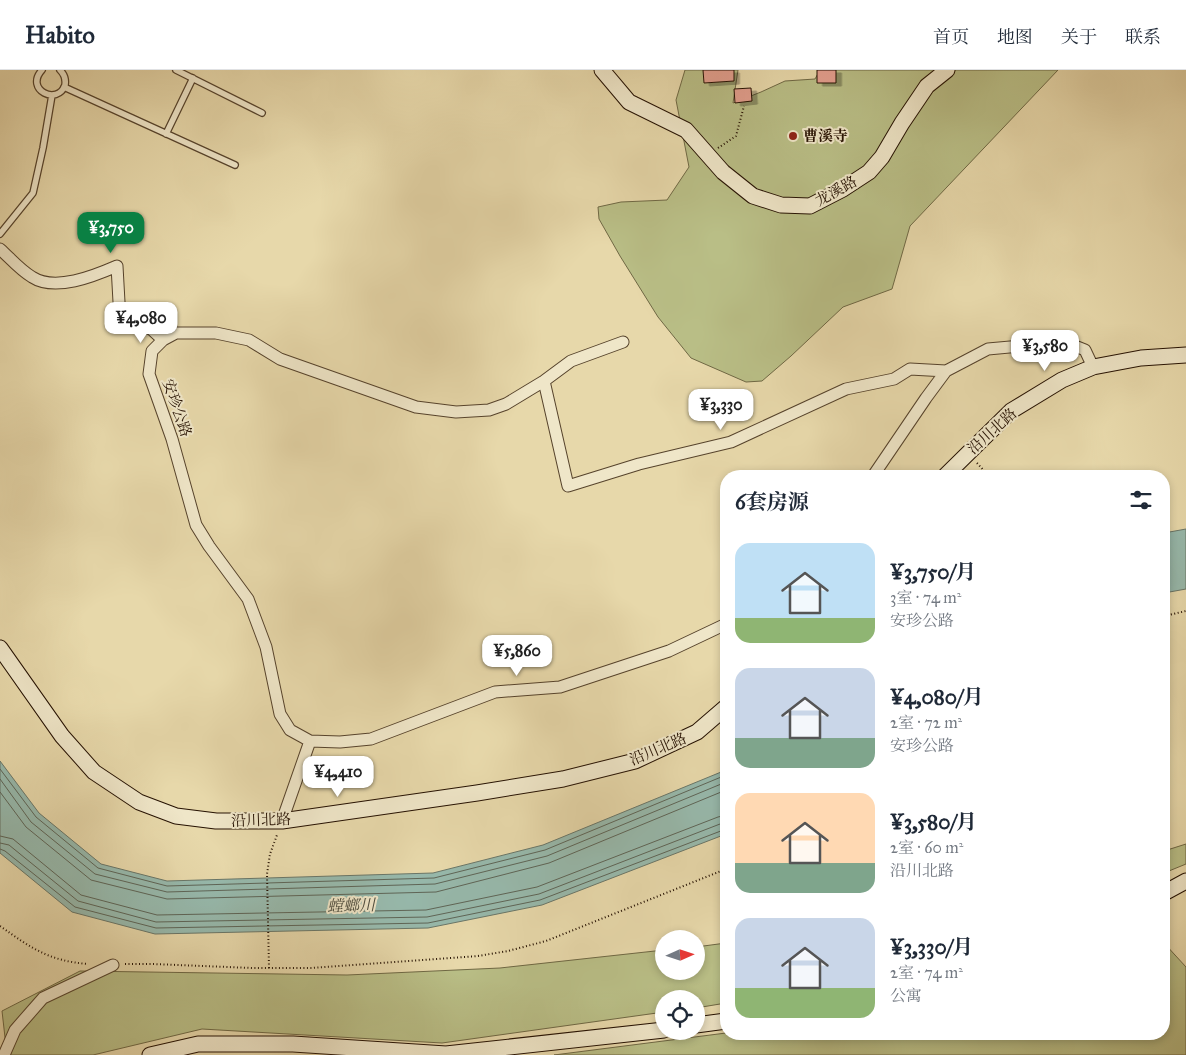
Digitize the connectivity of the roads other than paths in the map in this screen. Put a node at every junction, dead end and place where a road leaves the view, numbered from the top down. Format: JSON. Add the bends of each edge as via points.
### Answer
{"nodes":[{"id":1,"x":40,"y":70,"type":"edge"},
{"id":2,"x":60,"y":70,"type":"edge"},
{"id":3,"x":176,"y":70,"type":"edge"},
{"id":4,"x":602,"y":70,"type":"edge"},
{"id":5,"x":948,"y":70,"type":"edge"},
{"id":6,"x":193,"y":78,"type":"junction"},
{"id":7,"x":64,"y":87,"type":"junction"},
{"id":8,"x":52,"y":95,"type":"junction"},
{"id":9,"x":262,"y":113,"type":"dead end"},
{"id":10,"x":166,"y":134,"type":"junction"},
{"id":11,"x":235,"y":165,"type":"dead end"},
{"id":12,"x":0,"y":234,"type":"edge"},
{"id":13,"x":0,"y":249,"type":"edge"},
{"id":14,"x":163,"y":340,"type":"junction"},
{"id":15,"x":623,"y":342,"type":"dead end"},
{"id":16,"x":1186,"y":355,"type":"edge"},
{"id":17,"x":1093,"y":367,"type":"junction"},
{"id":18,"x":946,"y":371,"type":"junction"},
{"id":19,"x":544,"y":381,"type":"junction"},
{"id":20,"x":877,"y":470,"type":"edge"},
{"id":21,"x":952,"y":470,"type":"edge"},
{"id":22,"x":720,"y":627,"type":"edge"},
{"id":23,"x":0,"y":648,"type":"edge"},
{"id":24,"x":720,"y":712,"type":"edge"},
{"id":25,"x":310,"y":741,"type":"junction"},
{"id":26,"x":282,"y":821,"type":"junction"},
{"id":27,"x":1186,"y":881,"type":"edge"},
{"id":28,"x":1170,"y":890,"type":"edge"},
{"id":29,"x":113,"y":964,"type":"road end"},
{"id":30,"x":720,"y":1022,"type":"edge"},
{"id":31,"x":705,"y":1024,"type":"edge"},
{"id":32,"x":655,"y":1031,"type":"edge"},
{"id":33,"x":4,"y":1055,"type":"edge"},
{"id":34,"x":150,"y":1055,"type":"edge"}],
"edges":[{"from":1,"to":8,"type":"lane","via":[[37,80],[40,89]]},
{"from":2,"to":7,"type":"lane","via":[[65,78]]},
{"from":3,"to":6,"type":"lane"},
{"from":4,"to":5,"type":"main road","name":"龙溪路","via":[[629,102],[686,130],[723,172],[753,196],[781,205],[810,206],[869,172],[928,86]]},
{"from":6,"to":9,"type":"lane"},
{"from":6,"to":10,"type":"lane"},
{"from":7,"to":8,"type":"lane"},
{"from":7,"to":10,"type":"lane"},
{"from":8,"to":12,"type":"lane","via":[[32,193]]},
{"from":10,"to":11,"type":"lane"},
{"from":13,"to":14,"type":"street","via":[[32,277],[49,283],[74,281],[117,266],[120,320],[150,329]]},
{"from":14,"to":19,"type":"street","via":[[176,332],[216,333],[249,340],[280,359],[416,407],[456,412],[488,410],[506,404]]},
{"from":14,"to":25,"type":"street","name":"安珍公路","via":[[152,351],[149,374],[172,439],[196,525],[248,599],[266,647],[280,714],[290,730]]},
{"from":15,"to":19,"type":"street","via":[[571,361]]},
{"from":16,"to":17,"type":"main road","name":"沿川北路","via":[[1141,358]]},
{"from":17,"to":18,"type":"street","via":[[1085,350],[1064,342],[988,349]]},
{"from":17,"to":21,"type":"main road","name":"沿川北路","via":[[1062,380],[1011,411]]},
{"from":18,"to":19,"type":"street","via":[[910,369],[894,379],[846,389],[731,442],[639,464],[568,486]]},
{"from":18,"to":20,"type":"street"},
{"from":22,"to":25,"type":"street","via":[[669,651],[560,687],[495,692],[371,739]]},
{"from":23,"to":26,"type":"main road","name":"沿川北路","via":[[62,736],[94,772],[139,802],[176,816],[216,821]]},
{"from":24,"to":26,"type":"main road","name":"沿川北路","via":[[697,732],[635,761],[564,779]]},
{"from":25,"to":26,"type":"street"},
{"from":27,"to":28,"type":"main road"},
{"from":29,"to":33,"type":"street","via":[[43,998],[15,1030]]},
{"from":30,"to":31,"type":"main road"},
{"from":32,"to":34,"type":"main road","via":[[446,1054],[293,1044],[198,1044]]}]}
